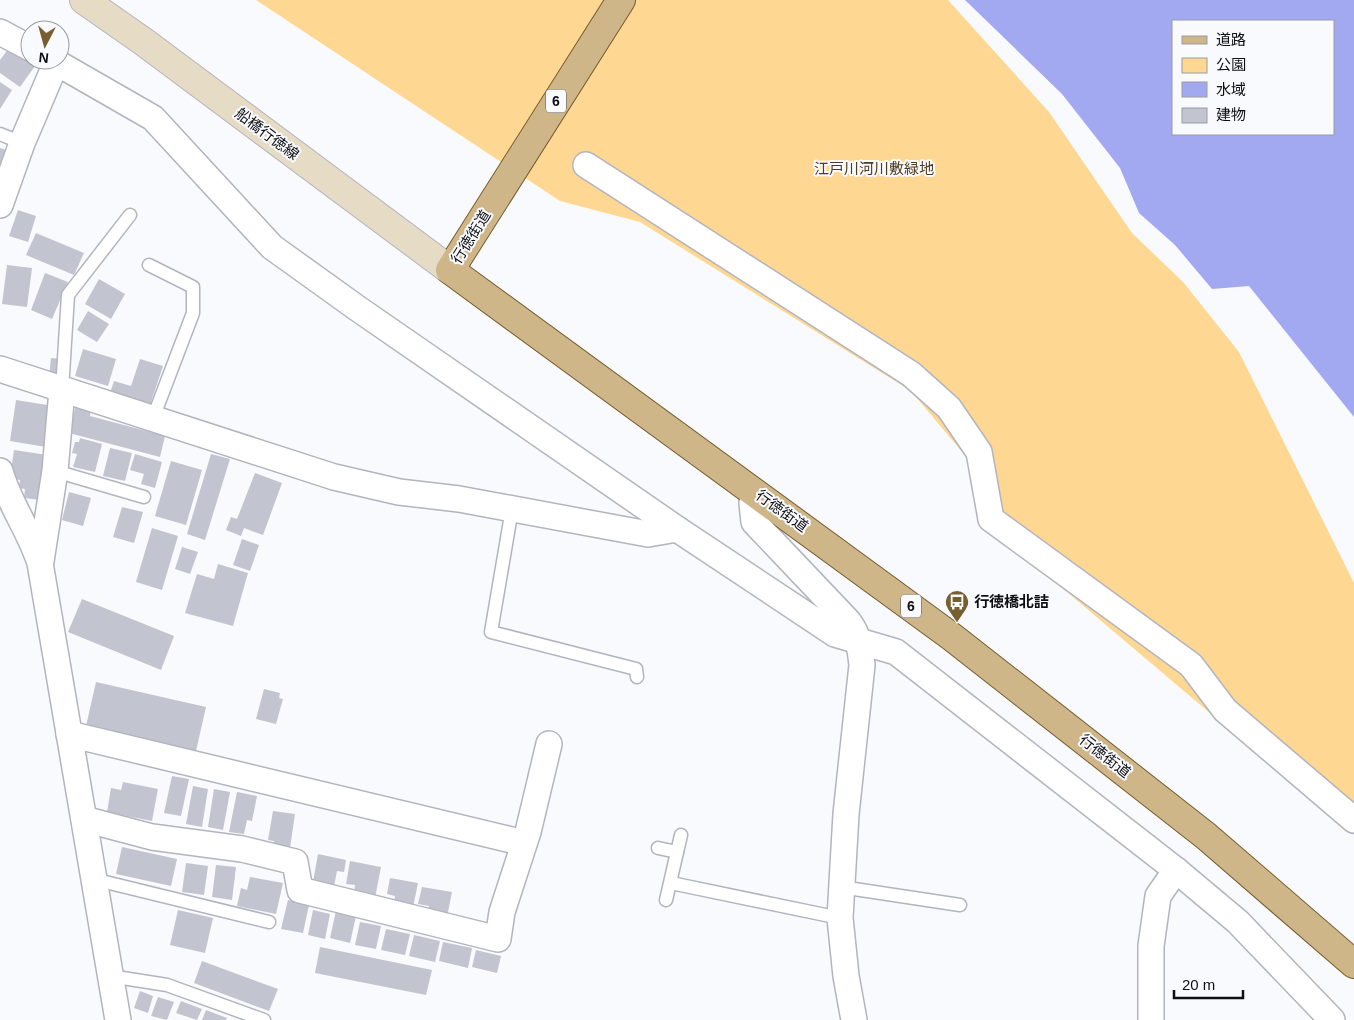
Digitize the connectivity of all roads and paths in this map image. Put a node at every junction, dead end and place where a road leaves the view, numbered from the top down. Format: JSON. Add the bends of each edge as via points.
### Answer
{"nodes":[{"id":1,"x":84,"y":0,"type":"edge"},
{"id":2,"x":621,"y":0,"type":"edge"},
{"id":3,"x":0,"y":32,"type":"edge"},
{"id":4,"x":20,"y":43,"type":"edge"},
{"id":5,"x":49,"y":70,"type":"edge"},
{"id":6,"x":70,"y":70,"type":"edge"},
{"id":7,"x":11,"y":139,"type":"edge"},
{"id":8,"x":586,"y":165,"type":"dead end"},
{"id":9,"x":0,"y":205,"type":"edge"},
{"id":10,"x":130,"y":215,"type":"dead end"},
{"id":11,"x":149,"y":265,"type":"dead end"},
{"id":12,"x":450,"y":270,"type":"junction"},
{"id":13,"x":0,"y":369,"type":"edge"},
{"id":14,"x":62,"y":390,"type":"junction"},
{"id":15,"x":153,"y":418,"type":"junction"},
{"id":16,"x":55,"y":470,"type":"junction"},
{"id":17,"x":0,"y":471,"type":"edge"},
{"id":18,"x":754,"y":492,"type":"junction"},
{"id":19,"x":144,"y":497,"type":"dead end"},
{"id":20,"x":512,"y":509,"type":"junction"},
{"id":21,"x":677,"y":529,"type":"junction"},
{"id":22,"x":40,"y":563,"type":"junction"},
{"id":23,"x":859,"y":642,"type":"junction"},
{"id":24,"x":637,"y":677,"type":"dead end"},
{"id":25,"x":69,"y":734,"type":"junction"},
{"id":26,"x":548,"y":744,"type":"dead end"},
{"id":27,"x":84,"y":819,"type":"junction"},
{"id":28,"x":1354,"y":820,"type":"edge"},
{"id":29,"x":681,"y":835,"type":"dead end"},
{"id":30,"x":524,"y":843,"type":"junction"},
{"id":31,"x":658,"y":848,"type":"dead end"},
{"id":32,"x":677,"y":852,"type":"junction"},
{"id":33,"x":1176,"y":870,"type":"junction"},
{"id":34,"x":93,"y":879,"type":"junction"},
{"id":35,"x":670,"y":883,"type":"junction"},
{"id":36,"x":841,"y":887,"type":"junction"},
{"id":37,"x":666,"y":900,"type":"dead end"},
{"id":38,"x":960,"y":904,"type":"dead end"},
{"id":39,"x":840,"y":918,"type":"junction"},
{"id":40,"x":268,"y":922,"type":"dead end"},
{"id":41,"x":1354,"y":964,"type":"edge"},
{"id":42,"x":110,"y":976,"type":"junction"},
{"id":43,"x":1324,"y":1012,"type":"edge"},
{"id":44,"x":118,"y":1020,"type":"edge"},
{"id":45,"x":264,"y":1020,"type":"edge"},
{"id":46,"x":854,"y":1020,"type":"edge"},
{"id":47,"x":1151,"y":1020,"type":"edge"},
{"id":48,"x":1341,"y":1020,"type":"edge"}],
"edges":[{"from":1,"to":12,"type":"main road","name":"船橋行徳線"},
{"from":2,"to":12,"type":"main road","name":"行徳街道","number":"6"},
{"from":3,"to":4,"type":"street"},
{"from":5,"to":7,"type":"street"},
{"from":6,"to":21,"type":"street","via":[[153,118],[272,247]]},
{"from":7,"to":9,"type":"street"},
{"from":8,"to":28,"type":"street","via":[[911,374],[949,408],[979,452],[991,519],[1191,665],[1225,710]]},
{"from":10,"to":14,"type":"lane","via":[[68,295]]},
{"from":11,"to":15,"type":"lane","via":[[193,287],[193,313]]},
{"from":12,"to":18,"type":"main road","name":"行徳街道","number":"6"},
{"from":13,"to":14,"type":"street"},
{"from":14,"to":15,"type":"street"},
{"from":14,"to":16,"type":"street"},
{"from":15,"to":20,"type":"street","via":[[334,477],[399,492]]},
{"from":16,"to":19,"type":"lane"},
{"from":16,"to":22,"type":"street"},
{"from":17,"to":22,"type":"street","via":[[4,486],[33,539]]},
{"from":18,"to":23,"type":"street","via":[[754,522],[848,621]]},
{"from":18,"to":41,"type":"main road","name":"行徳街道","number":"6","via":[[952,637],[1098,750],[1206,836]]},
{"from":20,"to":21,"type":"street","via":[[648,534]]},
{"from":20,"to":24,"type":"lane","via":[[490,632],[636,668]]},
{"from":21,"to":23,"type":"street","via":[[835,634]]},
{"from":22,"to":25,"type":"street"},
{"from":23,"to":33,"type":"street","via":[[896,652]]},
{"from":23,"to":36,"type":"street","via":[[862,665]]},
{"from":25,"to":27,"type":"street"},
{"from":25,"to":30,"type":"street"},
{"from":26,"to":30,"type":"street"},
{"from":27,"to":30,"type":"street","via":[[152,837],[242,849],[295,862],[300,890],[498,939],[502,912]]},
{"from":27,"to":34,"type":"street"},
{"from":29,"to":32,"type":"lane"},
{"from":31,"to":32,"type":"lane"},
{"from":32,"to":35,"type":"lane"},
{"from":33,"to":43,"type":"street","via":[[1238,922]]},
{"from":33,"to":47,"type":"street","via":[[1158,896],[1151,946]]},
{"from":34,"to":40,"type":"lane"},
{"from":34,"to":42,"type":"street"},
{"from":35,"to":37,"type":"lane"},
{"from":35,"to":39,"type":"lane"},
{"from":36,"to":38,"type":"lane"},
{"from":36,"to":39,"type":"street"},
{"from":39,"to":46,"type":"street"},
{"from":42,"to":44,"type":"street"},
{"from":42,"to":45,"type":"lane","via":[[167,985]]},
{"from":43,"to":48,"type":"street"}]}
